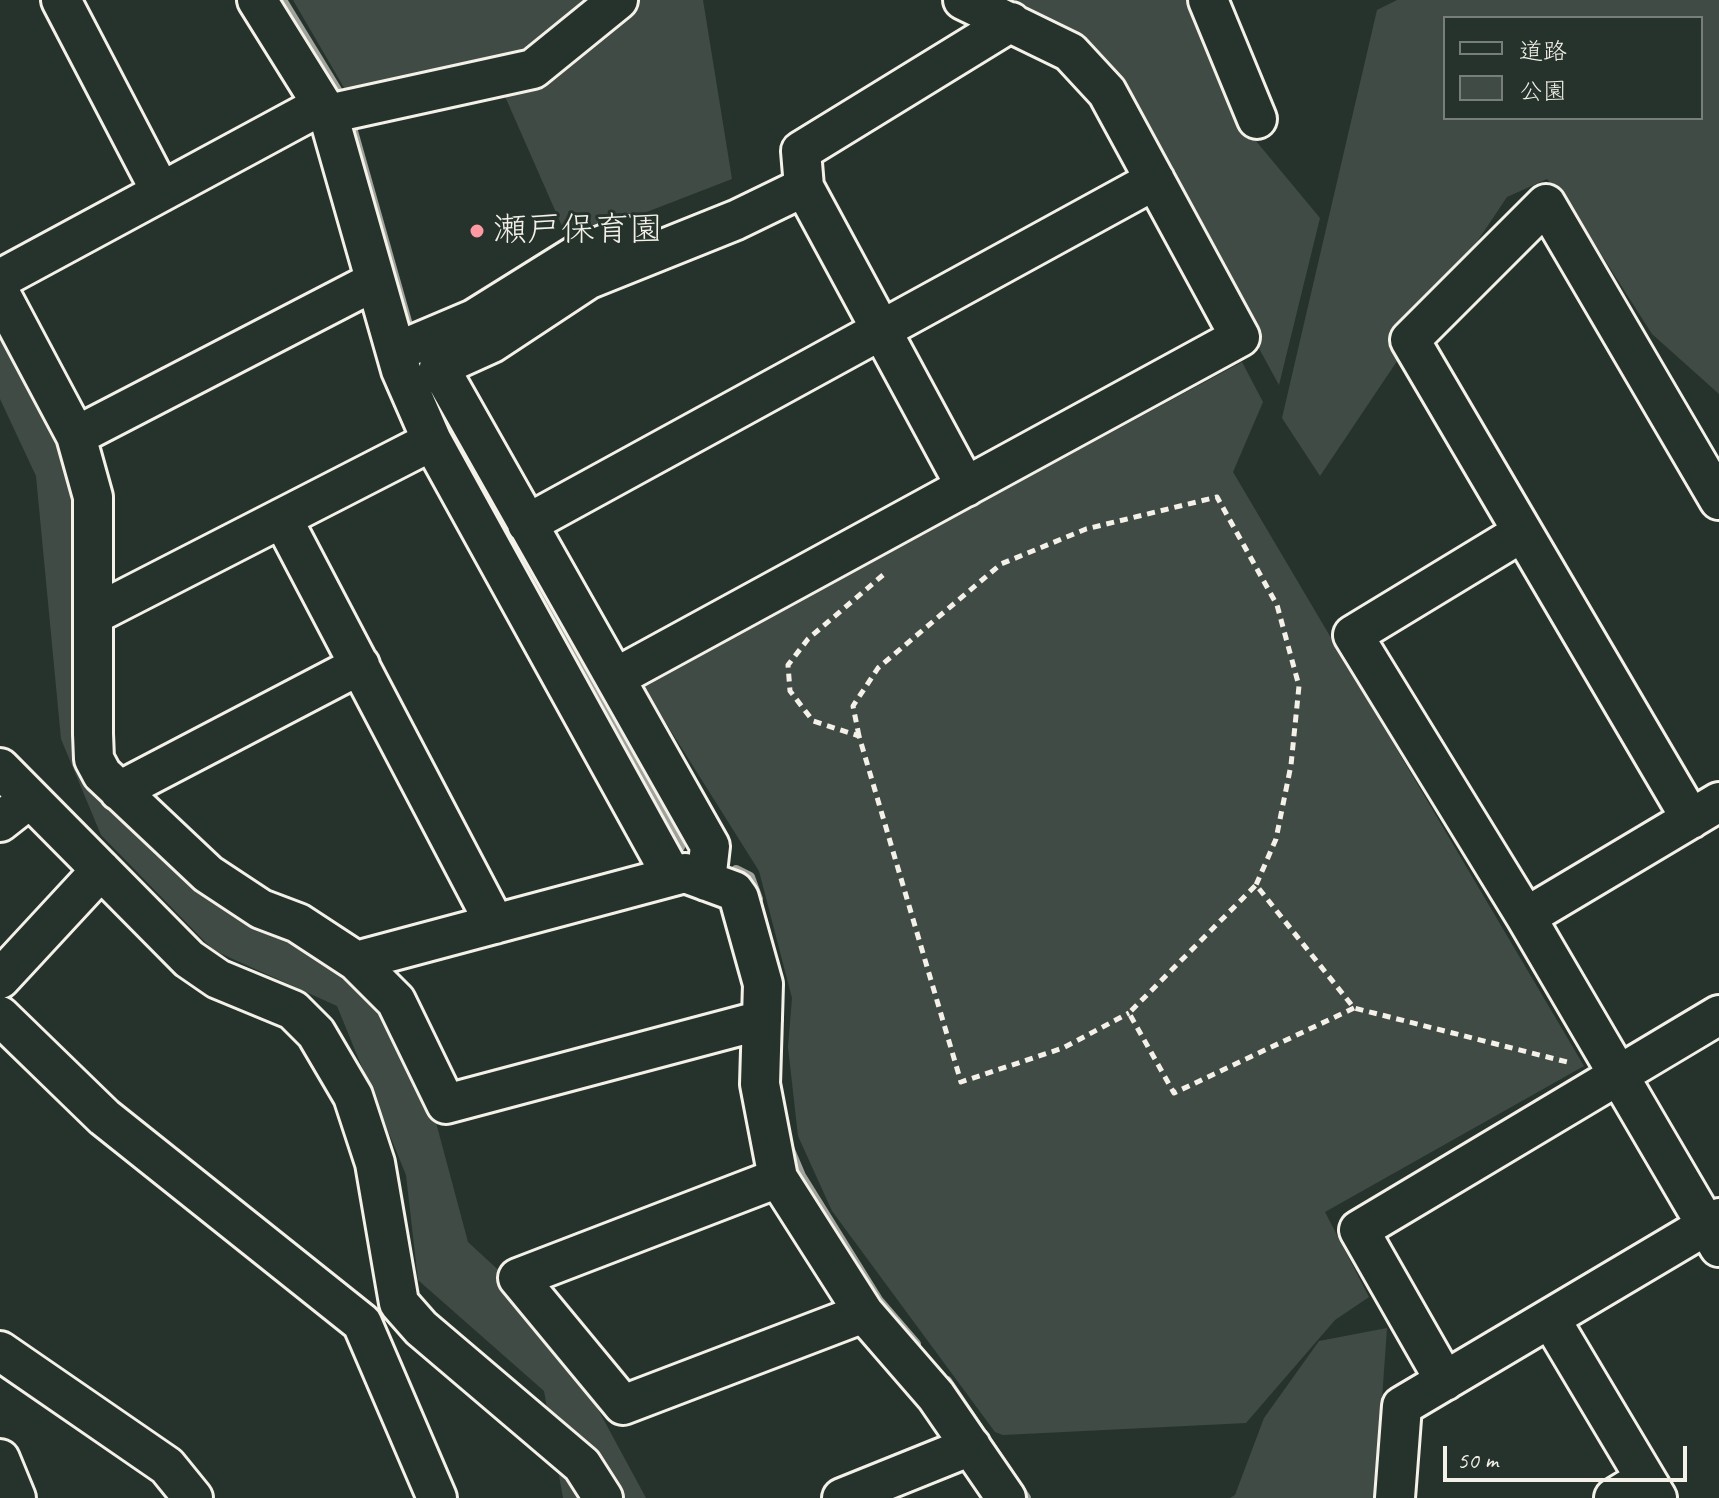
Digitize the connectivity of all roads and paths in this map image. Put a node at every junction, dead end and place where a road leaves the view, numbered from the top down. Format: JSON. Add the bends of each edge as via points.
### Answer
{"nodes":[{"id":1,"x":61,"y":0,"type":"edge"},
{"id":2,"x":257,"y":0,"type":"edge"},
{"id":3,"x":618,"y":0,"type":"edge"},
{"id":4,"x":963,"y":0,"type":"edge"},
{"id":5,"x":1210,"y":1,"type":"edge"},
{"id":6,"x":1011,"y":22,"type":"junction"},
{"id":7,"x":325,"y":110,"type":"junction"},
{"id":8,"x":1257,"y":119,"type":"dead end"},
{"id":9,"x":1155,"y":180,"type":"junction"},
{"id":10,"x":804,"y":187,"type":"junction"},
{"id":11,"x":161,"y":192,"type":"junction"},
{"id":12,"x":714,"y":200,"type":"dead end"},
{"id":13,"x":0,"y":279,"type":"edge"},
{"id":14,"x":375,"y":281,"type":"junction"},
{"id":15,"x":0,"y":293,"type":"edge"},
{"id":16,"x":881,"y":330,"type":"junction"},
{"id":17,"x":396,"y":352,"type":"junction"},
{"id":18,"x":76,"y":436,"type":"junction"},
{"id":19,"x":432,"y":441,"type":"junction"},
{"id":20,"x":966,"y":487,"type":"junction"},
{"id":21,"x":1719,"y":500,"type":"edge"},
{"id":22,"x":282,"y":518,"type":"junction"},
{"id":23,"x":527,"y":524,"type":"junction"},
{"id":24,"x":1521,"y":533,"type":"junction"},
{"id":25,"x":892,"y":568,"type":"dead end"},
{"id":26,"x":93,"y":615,"type":"junction"},
{"id":27,"x":360,"y":665,"type":"junction"},
{"id":28,"x":615,"y":678,"type":"junction"},
{"id":29,"x":859,"y":736,"type":"junction"},
{"id":30,"x":0,"y":768,"type":"edge"},
{"id":31,"x":119,"y":791,"type":"junction"},
{"id":32,"x":1705,"y":810,"type":"edge"},
{"id":33,"x":14,"y":811,"type":"edge"},
{"id":34,"x":101,"y":870,"type":"junction"},
{"id":35,"x":689,"y":878,"type":"junction"},
{"id":36,"x":1256,"y":885,"type":"junction"},
{"id":37,"x":1526,"y":917,"type":"junction"},
{"id":38,"x":495,"y":924,"type":"junction"},
{"id":39,"x":356,"y":961,"type":"junction"},
{"id":40,"x":0,"y":979,"type":"edge"},
{"id":41,"x":1354,"y":1008,"type":"junction"},
{"id":42,"x":1129,"y":1013,"type":"junction"},
{"id":43,"x":1719,"y":1015,"type":"edge"},
{"id":44,"x":0,"y":1016,"type":"edge"},
{"id":45,"x":762,"y":1020,"type":"junction"},
{"id":46,"x":1618,"y":1075,"type":"junction"},
{"id":47,"x":778,"y":1178,"type":"junction"},
{"id":48,"x":1715,"y":1230,"type":"edge"},
{"id":49,"x":399,"y":1303,"type":"junction"},
{"id":50,"x":864,"y":1313,"type":"junction"},
{"id":51,"x":1551,"y":1320,"type":"junction"},
{"id":52,"x":362,"y":1323,"type":"junction"},
{"id":53,"x":0,"y":1351,"type":"edge"},
{"id":54,"x":1445,"y":1381,"type":"junction"},
{"id":55,"x":971,"y":1446,"type":"junction"},
{"id":56,"x":0,"y":1459,"type":"edge"},
{"id":57,"x":1639,"y":1492,"type":"edge"},
{"id":58,"x":16,"y":1498,"type":"edge"},
{"id":59,"x":193,"y":1498,"type":"edge"},
{"id":60,"x":437,"y":1498,"type":"edge"},
{"id":61,"x":603,"y":1498,"type":"edge"},
{"id":62,"x":842,"y":1498,"type":"edge"},
{"id":63,"x":1006,"y":1498,"type":"edge"},
{"id":64,"x":1395,"y":1498,"type":"edge"}],
"edges":[{"from":1,"to":11,"type":"street"},
{"from":2,"to":7,"type":"street"},
{"from":3,"to":7,"type":"street","via":[[533,69]]},
{"from":4,"to":6,"type":"street"},
{"from":5,"to":8,"type":"street"},
{"from":6,"to":9,"type":"street","via":[[1070,52],[1107,92]]},
{"from":6,"to":10,"type":"street","via":[[801,151]]},
{"from":7,"to":11,"type":"street"},
{"from":7,"to":14,"type":"street"},
{"from":9,"to":16,"type":"street"},
{"from":9,"to":20,"type":"street","via":[[1240,337]]},
{"from":10,"to":16,"type":"street"},
{"from":10,"to":23,"type":"street","via":[[589,279],[492,343],[439,367]]},
{"from":11,"to":13,"type":"street"},
{"from":12,"to":17,"type":"street","via":[[575,256],[474,319]]},
{"from":14,"to":17,"type":"street"},
{"from":14,"to":18,"type":"street"},
{"from":15,"to":18,"type":"street"},
{"from":16,"to":20,"type":"street"},
{"from":16,"to":23,"type":"street"},
{"from":17,"to":19,"type":"street"},
{"from":18,"to":26,"type":"street","via":[[93,497]]},
{"from":19,"to":22,"type":"street"},
{"from":19,"to":35,"type":"street"},
{"from":20,"to":28,"type":"street"},
{"from":21,"to":24,"type":"street","via":[[1546,204],[1410,340]]},
{"from":22,"to":26,"type":"street"},
{"from":22,"to":27,"type":"street"},
{"from":23,"to":28,"type":"street"},
{"from":24,"to":32,"type":"street"},
{"from":24,"to":37,"type":"street","via":[[1353,635]]},
{"from":25,"to":29,"type":"path","via":[[808,639],[788,665],[790,691],[813,721]]},
{"from":26,"to":31,"type":"street","via":[[94,759]]},
{"from":27,"to":31,"type":"street"},
{"from":27,"to":38,"type":"street"},
{"from":28,"to":35,"type":"street","via":[[710,846]]},
{"from":29,"to":36,"type":"path","via":[[853,706],[878,668],[1001,564],[1086,529],[1217,497],[1277,605],[1299,686],[1276,839]]},
{"from":29,"to":42,"type":"path","via":[[961,1082],[1063,1048]]},
{"from":30,"to":33,"type":"street"},
{"from":31,"to":39,"type":"street","via":[[208,874]]},
{"from":32,"to":37,"type":"street"},
{"from":33,"to":34,"type":"street"},
{"from":34,"to":40,"type":"street"},
{"from":34,"to":49,"type":"street","via":[[189,959],[218,979],[293,1010],[331,1053],[353,1096],[375,1163]]},
{"from":35,"to":38,"type":"street"},
{"from":35,"to":45,"type":"street","via":[[734,891],[739,898],[763,984]]},
{"from":36,"to":41,"type":"path"},
{"from":36,"to":42,"type":"path"},
{"from":37,"to":46,"type":"street"},
{"from":38,"to":39,"type":"street"},
{"from":39,"to":45,"type":"street","via":[[396,1001],[446,1104]]},
{"from":41,"to":42,"type":"path","via":[[1174,1093]]},
{"from":41,"to":46,"type":"path"},
{"from":43,"to":46,"type":"street"},
{"from":44,"to":52,"type":"street","via":[[104,1117]]},
{"from":45,"to":47,"type":"street","via":[[760,1084]]},
{"from":46,"to":48,"type":"street"},
{"from":46,"to":54,"type":"street","via":[[1359,1230]]},
{"from":47,"to":50,"type":"street"},
{"from":47,"to":50,"type":"street","via":[[518,1278],[623,1405]]},
{"from":48,"to":51,"type":"street"},
{"from":49,"to":52,"type":"street"},
{"from":49,"to":61,"type":"street","via":[[421,1328],[582,1465]]},
{"from":50,"to":55,"type":"street","via":[[936,1396]]},
{"from":51,"to":54,"type":"street"},
{"from":51,"to":57,"type":"street"},
{"from":52,"to":60,"type":"street"},
{"from":53,"to":59,"type":"street","via":[[167,1466]]},
{"from":54,"to":64,"type":"street","via":[[1402,1406]]},
{"from":55,"to":62,"type":"street"},
{"from":55,"to":63,"type":"street"},
{"from":56,"to":58,"type":"street"}]}
